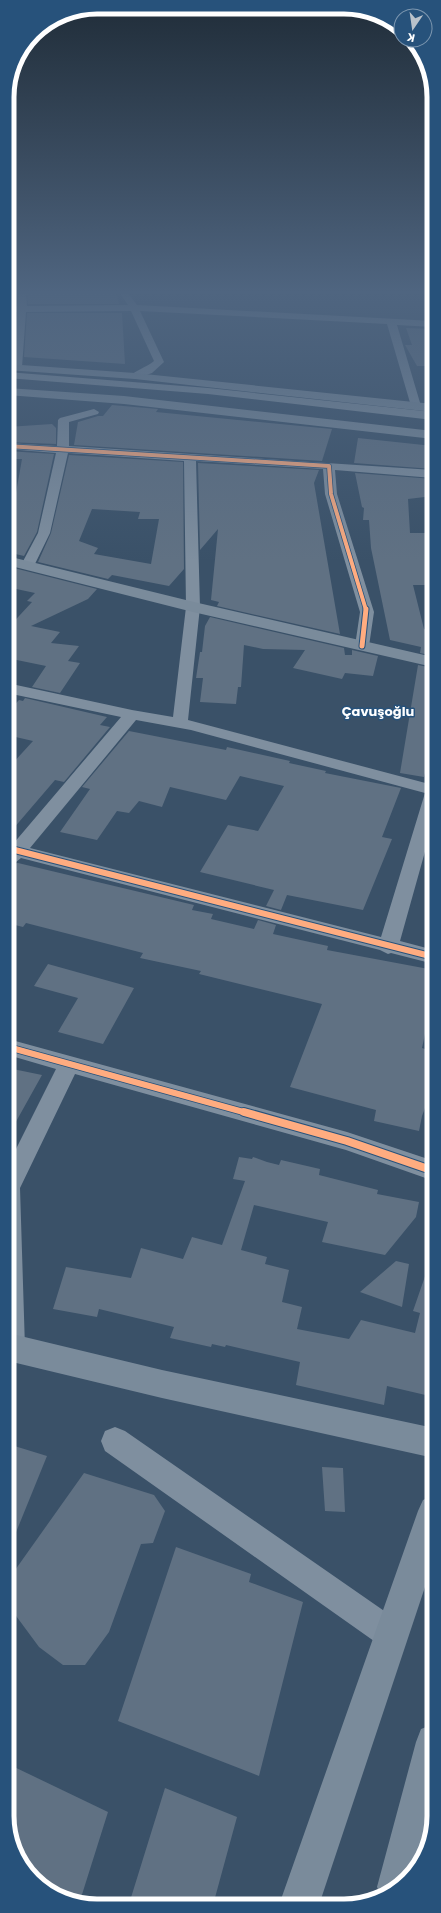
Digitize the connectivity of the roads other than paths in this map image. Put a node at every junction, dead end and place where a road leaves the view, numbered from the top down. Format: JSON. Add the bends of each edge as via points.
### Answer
{"nodes":[{"id":1,"x":110,"y":382,"type":"edge"},
{"id":2,"x":188,"y":382,"type":"edge"},
{"id":3,"x":409,"y":382,"type":"edge"},
{"id":4,"x":202,"y":384,"type":"junction"},
{"id":5,"x":14,"y":386,"type":"edge"},
{"id":6,"x":14,"y":392,"type":"edge"},
{"id":7,"x":281,"y":400,"type":"junction"},
{"id":8,"x":200,"y":401,"type":"junction"},
{"id":9,"x":416,"y":406,"type":"junction"},
{"id":10,"x":427,"y":407,"type":"edge"},
{"id":11,"x":94,"y":412,"type":"dead end"},
{"id":12,"x":427,"y":415,"type":"edge"},
{"id":13,"x":311,"y":422,"type":"junction"},
{"id":14,"x":427,"y":425,"type":"edge"},
{"id":15,"x":427,"y":434,"type":"edge"},
{"id":16,"x":14,"y":446,"type":"edge"},
{"id":17,"x":63,"y":449,"type":"junction"},
{"id":18,"x":190,"y":458,"type":"junction"},
{"id":19,"x":329,"y":466,"type":"junction"},
{"id":20,"x":427,"y":474,"type":"edge"},
{"id":21,"x":14,"y":562,"type":"edge"},
{"id":22,"x":28,"y":565,"type":"junction"},
{"id":23,"x":193,"y":607,"type":"junction"},
{"id":24,"x":362,"y":646,"type":"junction"},
{"id":25,"x":427,"y":661,"type":"edge"},
{"id":26,"x":14,"y":690,"type":"edge"},
{"id":27,"x":132,"y":715,"type":"junction"},
{"id":28,"x":180,"y":723,"type":"junction"},
{"id":29,"x":427,"y":788,"type":"edge"},
{"id":30,"x":427,"y":817,"type":"edge"},
{"id":31,"x":14,"y":849,"type":"edge"},
{"id":32,"x":14,"y":853,"type":"edge"},
{"id":33,"x":388,"y":946,"type":"junction"},
{"id":34,"x":427,"y":955,"type":"edge"},
{"id":35,"x":14,"y":1049,"type":"edge"},
{"id":36,"x":69,"y":1064,"type":"junction"},
{"id":37,"x":427,"y":1169,"type":"edge"},
{"id":38,"x":14,"y":1176,"type":"edge"},
{"id":39,"x":14,"y":1348,"type":"edge"},
{"id":40,"x":115,"y":1441,"type":"dead end"},
{"id":41,"x":427,"y":1441,"type":"edge"},
{"id":42,"x":427,"y":1532,"type":"edge"},
{"id":43,"x":392,"y":1635,"type":"junction"},
{"id":44,"x":427,"y":1769,"type":"edge"},
{"id":45,"x":399,"y":1878,"type":"edge"},
{"id":46,"x":301,"y":1899,"type":"edge"}],
"edges":[{"from":1,"to":7,"type":"highway"},
{"from":2,"to":4,"type":"main road"},
{"from":3,"to":9,"type":"street"},
{"from":4,"to":7,"type":"main road"},
{"from":4,"to":9,"type":"main road"},
{"from":5,"to":8,"type":"highway"},
{"from":6,"to":13,"type":"main road","via":[[124,400]]},
{"from":7,"to":12,"type":"highway"},
{"from":8,"to":13,"type":"main road"},
{"from":8,"to":14,"type":"highway"},
{"from":9,"to":10,"type":"main road"},
{"from":11,"to":17,"type":"street","via":[[64,420]]},
{"from":13,"to":15,"type":"main road"},
{"from":16,"to":17,"type":"street"},
{"from":17,"to":18,"type":"street"},
{"from":17,"to":22,"type":"street","via":[[44,532]]},
{"from":18,"to":19,"type":"street"},
{"from":18,"to":23,"type":"street"},
{"from":19,"to":20,"type":"street"},
{"from":19,"to":24,"type":"street","via":[[331,494],[367,612]]},
{"from":21,"to":22,"type":"main road"},
{"from":22,"to":23,"type":"main road"},
{"from":23,"to":24,"type":"main road"},
{"from":23,"to":28,"type":"street"},
{"from":24,"to":25,"type":"main road"},
{"from":26,"to":27,"type":"street"},
{"from":27,"to":28,"type":"street"},
{"from":27,"to":31,"type":"street"},
{"from":28,"to":29,"type":"street"},
{"from":30,"to":33,"type":"street"},
{"from":32,"to":33,"type":"street"},
{"from":33,"to":34,"type":"street"},
{"from":35,"to":36,"type":"street"},
{"from":36,"to":37,"type":"street","via":[[346,1141]]},
{"from":36,"to":38,"type":"street"},
{"from":39,"to":41,"type":"main road","via":[[162,1384]]},
{"from":40,"to":43,"type":"street"},
{"from":42,"to":43,"type":"main road"},
{"from":43,"to":46,"type":"main road"},
{"from":44,"to":45,"type":"main road"}]}
